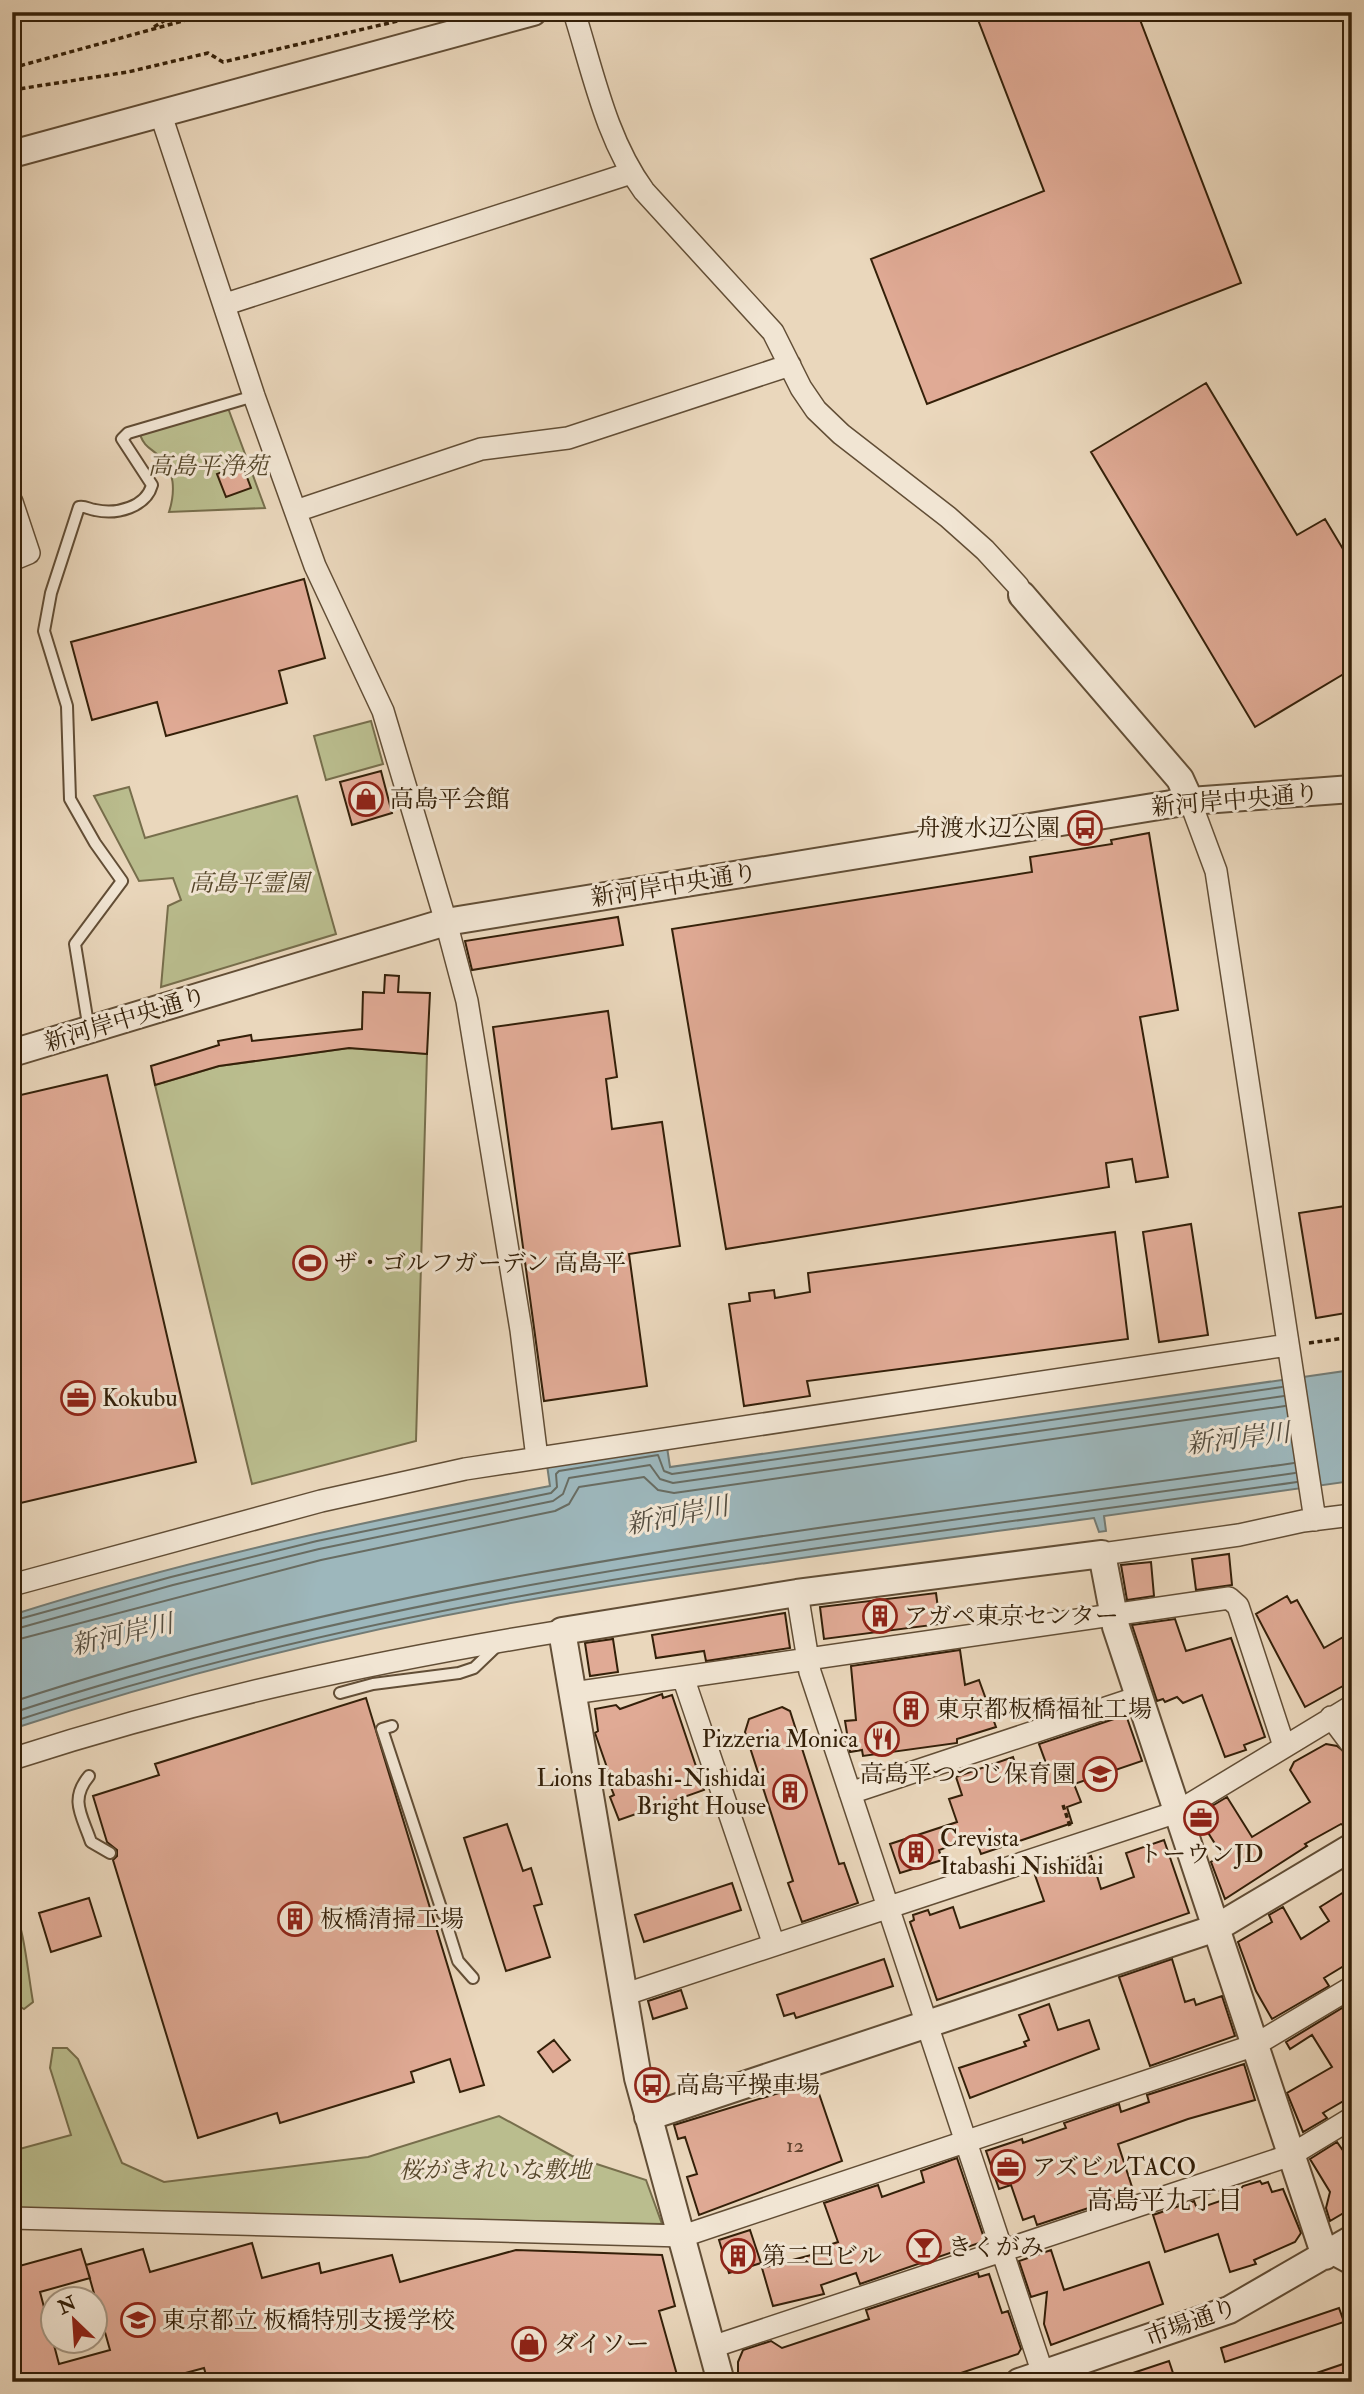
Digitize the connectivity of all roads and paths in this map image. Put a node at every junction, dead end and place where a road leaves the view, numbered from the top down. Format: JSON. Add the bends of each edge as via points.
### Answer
{"nodes":[{"id":1,"x":178,"y":12,"type":"edge"},
{"id":2,"x":215,"y":12,"type":"edge"},
{"id":3,"x":436,"y":12,"type":"edge"},
{"id":4,"x":533,"y":12,"type":"edge"},
{"id":5,"x":574,"y":12,"type":"edge"},
{"id":6,"x":153,"y":29,"type":"junction"},
{"id":7,"x":12,"y":68,"type":"edge"},
{"id":8,"x":12,"y":90,"type":"edge"},
{"id":9,"x":160,"y":112,"type":"junction"},
{"id":10,"x":12,"y":154,"type":"edge"},
{"id":11,"x":631,"y":173,"type":"junction"},
{"id":12,"x":226,"y":304,"type":"junction"},
{"id":13,"x":790,"y":365,"type":"junction"},
{"id":14,"x":254,"y":396,"type":"junction"},
{"id":15,"x":12,"y":502,"type":"edge"},
{"id":16,"x":296,"y":511,"type":"junction"},
{"id":17,"x":12,"y":560,"type":"edge"},
{"id":18,"x":1022,"y":595,"type":"joint"},
{"id":19,"x":1352,"y":789,"type":"edge"},
{"id":20,"x":1190,"y":801,"type":"junction"},
{"id":21,"x":446,"y":922,"type":"junction"},
{"id":22,"x":89,"y":1030,"type":"junction"},
{"id":23,"x":12,"y":1053,"type":"edge"},
{"id":24,"x":1352,"y":1337,"type":"edge"},
{"id":25,"x":1289,"y":1348,"type":"junction"},
{"id":26,"x":537,"y":1458,"type":"junction"},
{"id":27,"x":1352,"y":1515,"type":"edge"},
{"id":28,"x":1315,"y":1520,"type":"junction"},
{"id":29,"x":1102,"y":1554,"type":"junction"},
{"id":30,"x":12,"y":1585,"type":"edge"},
{"id":31,"x":797,"y":1593,"type":"junction"},
{"id":32,"x":1112,"y":1614,"type":"junction"},
{"id":33,"x":562,"y":1631,"type":"junction"},
{"id":34,"x":502,"y":1640,"type":"junction"},
{"id":35,"x":806,"y":1658,"type":"junction"},
{"id":36,"x":683,"y":1677,"type":"junction"},
{"id":37,"x":340,"y":1693,"type":"dead end"},
{"id":38,"x":573,"y":1693,"type":"junction"},
{"id":39,"x":1139,"y":1697,"type":"junction"},
{"id":40,"x":1352,"y":1706,"type":"edge"},
{"id":41,"x":1331,"y":1717,"type":"junction"},
{"id":42,"x":392,"y":1726,"type":"dead end"},
{"id":43,"x":1352,"y":1745,"type":"edge"},
{"id":44,"x":1284,"y":1746,"type":"junction"},
{"id":45,"x":12,"y":1759,"type":"edge"},
{"id":46,"x":89,"y":1776,"type":"dead end"},
{"id":47,"x":850,"y":1793,"type":"junction"},
{"id":48,"x":1063,"y":1805,"type":"dead end"},
{"id":49,"x":1177,"y":1811,"type":"junction"},
{"id":50,"x":1072,"y":1831,"type":"dead end"},
{"id":51,"x":1352,"y":1847,"type":"edge"},
{"id":52,"x":110,"y":1853,"type":"dead end"},
{"id":53,"x":888,"y":1907,"type":"junction"},
{"id":54,"x":1216,"y":1928,"type":"junction"},
{"id":55,"x":774,"y":1945,"type":"junction"},
{"id":56,"x":473,"y":1978,"type":"dead end"},
{"id":57,"x":1352,"y":1987,"type":"edge"},
{"id":58,"x":623,"y":1995,"type":"junction"},
{"id":59,"x":926,"y":2025,"type":"junction"},
{"id":60,"x":1255,"y":2045,"type":"junction"},
{"id":61,"x":648,"y":2117,"type":"junction"},
{"id":62,"x":1352,"y":2118,"type":"edge"},
{"id":63,"x":965,"y":2140,"type":"junction"},
{"id":64,"x":1291,"y":2155,"type":"junction"},
{"id":65,"x":12,"y":2218,"type":"edge"},
{"id":66,"x":683,"y":2236,"type":"junction"},
{"id":67,"x":1352,"y":2239,"type":"edge"},
{"id":68,"x":1002,"y":2251,"type":"junction"},
{"id":69,"x":1325,"y":2256,"type":"junction"},
{"id":70,"x":1352,"y":2270,"type":"edge"},
{"id":71,"x":712,"y":2347,"type":"junction"},
{"id":72,"x":1031,"y":2378,"type":"edge"},
{"id":73,"x":722,"y":2382,"type":"edge"}],
"edges":[{"from":1,"to":6,"type":"path"},
{"from":2,"to":6,"type":"path"},
{"from":3,"to":8,"type":"path","via":[[223,62],[208,53],[128,72]]},
{"from":4,"to":9,"type":"street"},
{"from":5,"to":11,"type":"street","via":[[610,128]]},
{"from":6,"to":7,"type":"path"},
{"from":9,"to":10,"type":"street"},
{"from":9,"to":12,"type":"street"},
{"from":11,"to":12,"type":"street"},
{"from":11,"to":13,"type":"street","via":[[760,316]]},
{"from":12,"to":14,"type":"street"},
{"from":13,"to":16,"type":"street","via":[[568,438],[481,449]]},
{"from":13,"to":18,"type":"street","via":[[816,410],[985,550]]},
{"from":14,"to":16,"type":"street"},
{"from":14,"to":22,"type":"lane","via":[[128,433],[122,439],[152,485],[149,496],[118,511],[79,507],[51,593],[44,631],[67,706],[70,799],[122,881],[75,944]]},
{"from":15,"to":17,"type":"street","via":[[29,553]]},
{"from":16,"to":21,"type":"street","via":[[316,566],[383,711]]},
{"from":18,"to":20,"type":"street","via":[[1180,779]]},
{"from":19,"to":20,"type":"street","name":"新河岸中央通り"},
{"from":20,"to":21,"type":"street","name":"新河岸中央通り"},
{"from":20,"to":25,"type":"street","via":[[1216,871]]},
{"from":21,"to":22,"type":"street","name":"新河岸中央通り"},
{"from":21,"to":26,"type":"street","via":[[467,1001],[521,1330]]},
{"from":22,"to":23,"type":"street","name":"新河岸中央通り"},
{"from":24,"to":25,"type":"path"},
{"from":25,"to":26,"type":"street"},
{"from":25,"to":28,"type":"street"},
{"from":26,"to":30,"type":"street","via":[[321,1501]]},
{"from":27,"to":28,"type":"street"},
{"from":28,"to":29,"type":"street"},
{"from":29,"to":31,"type":"street"},
{"from":29,"to":32,"type":"street"},
{"from":31,"to":33,"type":"street"},
{"from":31,"to":35,"type":"street"},
{"from":32,"to":35,"type":"street"},
{"from":32,"to":39,"type":"street"},
{"from":32,"to":44,"type":"street","via":[[1229,1598],[1238,1606]]},
{"from":33,"to":34,"type":"street"},
{"from":33,"to":38,"type":"street"},
{"from":34,"to":37,"type":"lane","via":[[474,1668],[459,1673]]},
{"from":34,"to":45,"type":"street","via":[[251,1690],[149,1715]]},
{"from":35,"to":36,"type":"street"},
{"from":35,"to":47,"type":"street"},
{"from":36,"to":38,"type":"street"},
{"from":36,"to":55,"type":"street"},
{"from":38,"to":58,"type":"street"},
{"from":39,"to":47,"type":"street"},
{"from":39,"to":49,"type":"street"},
{"from":40,"to":41,"type":"street"},
{"from":41,"to":43,"type":"street"},
{"from":41,"to":44,"type":"street"},
{"from":42,"to":56,"type":"lane","via":[[382,1729],[458,1961]]},
{"from":44,"to":49,"type":"street"},
{"from":46,"to":52,"type":"lane","via":[[78,1789],[78,1800],[91,1842]]},
{"from":47,"to":53,"type":"street"},
{"from":48,"to":50,"type":"path"},
{"from":49,"to":53,"type":"street"},
{"from":49,"to":54,"type":"street"},
{"from":51,"to":54,"type":"street"},
{"from":53,"to":55,"type":"street"},
{"from":53,"to":59,"type":"street"},
{"from":54,"to":59,"type":"street"},
{"from":54,"to":60,"type":"street"},
{"from":55,"to":58,"type":"street"},
{"from":57,"to":60,"type":"street"},
{"from":58,"to":61,"type":"street"},
{"from":59,"to":61,"type":"street"},
{"from":59,"to":63,"type":"street"},
{"from":60,"to":63,"type":"street"},
{"from":60,"to":64,"type":"street"},
{"from":61,"to":66,"type":"street"},
{"from":62,"to":64,"type":"street"},
{"from":63,"to":66,"type":"street"},
{"from":63,"to":68,"type":"street"},
{"from":64,"to":68,"type":"street"},
{"from":64,"to":69,"type":"street"},
{"from":65,"to":66,"type":"street"},
{"from":66,"to":71,"type":"street"},
{"from":67,"to":69,"type":"street","name":"市場通り"},
{"from":68,"to":71,"type":"street"},
{"from":68,"to":72,"type":"street"},
{"from":69,"to":70,"type":"lane"},
{"from":69,"to":72,"type":"street","name":"市場通り","via":[[1229,2311]]},
{"from":71,"to":73,"type":"street"}]}
